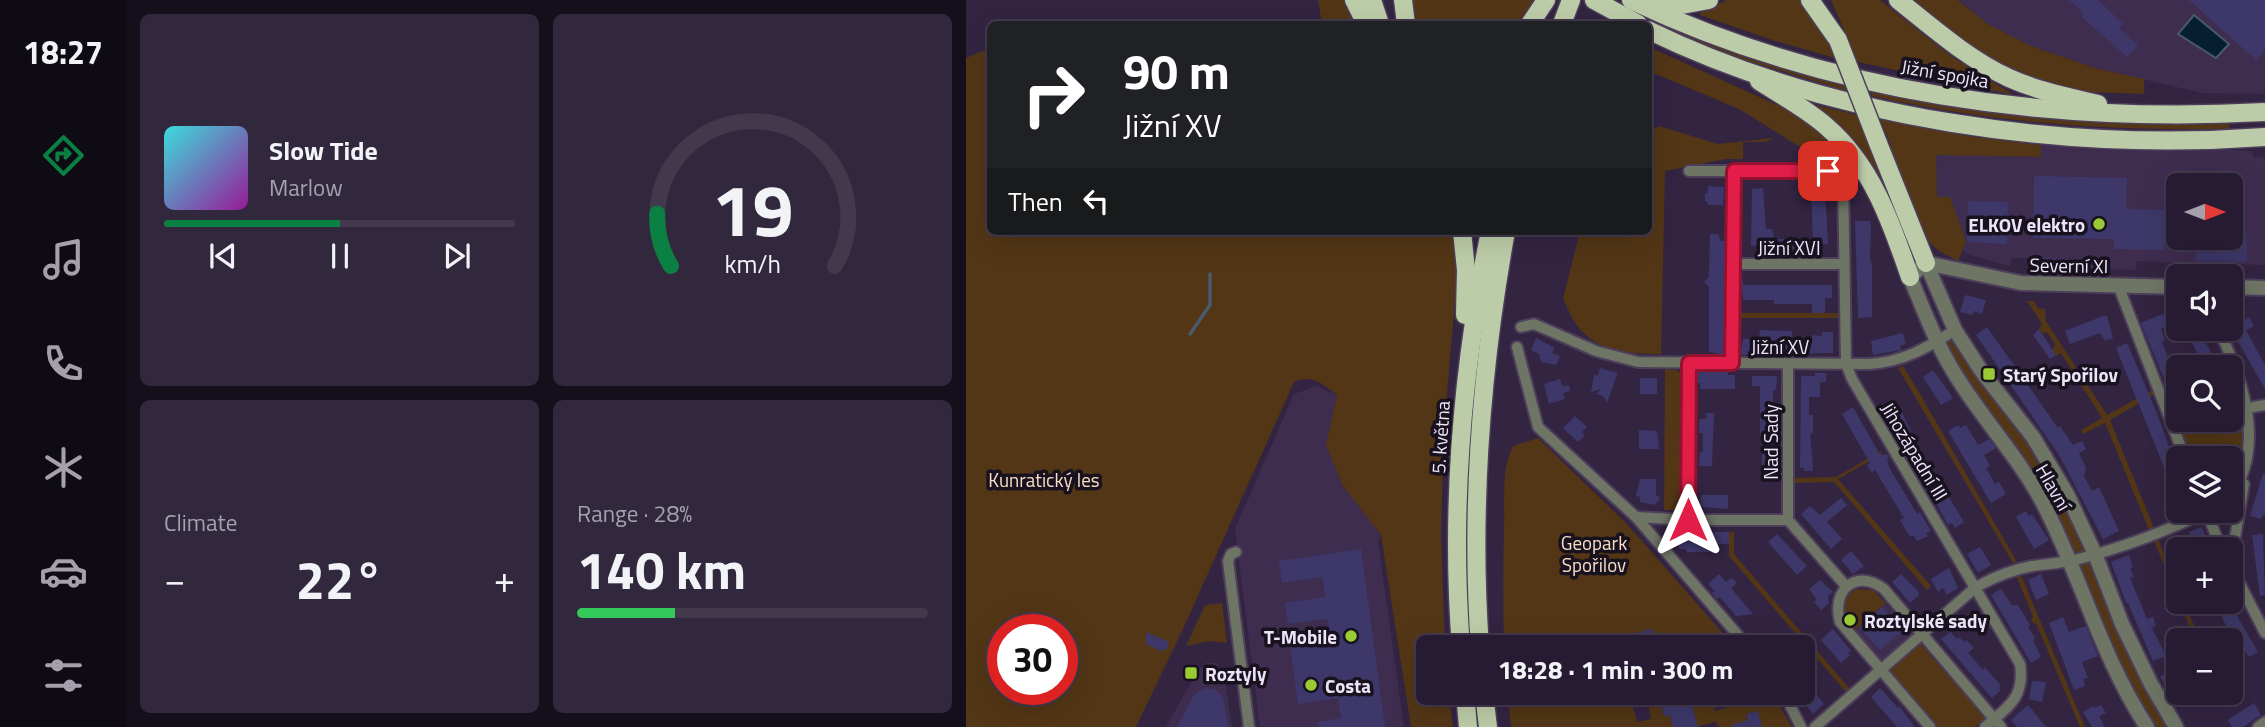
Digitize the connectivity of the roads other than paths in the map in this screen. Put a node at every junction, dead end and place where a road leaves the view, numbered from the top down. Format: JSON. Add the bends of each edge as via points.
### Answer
{"nodes":[{"id":1,"x":1354,"y":0,"type":"edge"},
{"id":2,"x":1372,"y":0,"type":"edge"},
{"id":3,"x":1403,"y":0,"type":"edge"},
{"id":4,"x":1571,"y":0,"type":"edge"},
{"id":5,"x":1594,"y":0,"type":"edge"},
{"id":6,"x":1631,"y":0,"type":"edge"},
{"id":7,"x":1654,"y":0,"type":"edge"},
{"id":8,"x":1709,"y":0,"type":"edge"},
{"id":9,"x":1810,"y":0,"type":"edge"},
{"id":10,"x":1823,"y":0,"type":"edge"},
{"id":11,"x":1898,"y":0,"type":"edge"},
{"id":12,"x":1364,"y":21,"type":"edge"},
{"id":13,"x":1379,"y":21,"type":"edge"},
{"id":14,"x":1406,"y":21,"type":"edge"},
{"id":15,"x":1563,"y":21,"type":"edge"},
{"id":16,"x":1632,"y":21,"type":"edge"},
{"id":17,"x":1652,"y":32,"type":"edge"},
{"id":18,"x":1838,"y":40,"type":"junction"},
{"id":19,"x":1739,"y":67,"type":"junction"},
{"id":20,"x":2265,"y":112,"type":"edge"},
{"id":21,"x":2146,"y":114,"type":"junction"},
{"id":22,"x":2265,"y":137,"type":"edge"},
{"id":23,"x":1689,"y":171,"type":"dead end"},
{"id":24,"x":1734,"y":171,"type":"junction"},
{"id":25,"x":1462,"y":235,"type":"edge"},
{"id":26,"x":1489,"y":235,"type":"edge"},
{"id":27,"x":1505,"y":235,"type":"edge"},
{"id":28,"x":1900,"y":248,"type":"junction"},
{"id":29,"x":1926,"y":263,"type":"junction"},
{"id":30,"x":1733,"y":264,"type":"junction"},
{"id":31,"x":1844,"y":264,"type":"junction"},
{"id":32,"x":1960,"y":272,"type":"junction"},
{"id":33,"x":1910,"y":277,"type":"junction"},
{"id":34,"x":2118,"y":285,"type":"junction"},
{"id":35,"x":2166,"y":287,"type":"edge"},
{"id":36,"x":2243,"y":287,"type":"edge"},
{"id":37,"x":2265,"y":288,"type":"edge"},
{"id":38,"x":1940,"y":296,"type":"junction"},
{"id":39,"x":1521,"y":327,"type":"dead end"},
{"id":40,"x":1955,"y":330,"type":"junction"},
{"id":41,"x":2225,"y":341,"type":"edge"},
{"id":42,"x":1936,"y":342,"type":"junction"},
{"id":43,"x":1517,"y":347,"type":"dead end"},
{"id":44,"x":1689,"y":363,"type":"junction"},
{"id":45,"x":1732,"y":363,"type":"junction"},
{"id":46,"x":1788,"y":364,"type":"junction"},
{"id":47,"x":1846,"y":364,"type":"junction"},
{"id":48,"x":2261,"y":406,"type":"edge"},
{"id":49,"x":2243,"y":409,"type":"edge"},
{"id":50,"x":2166,"y":410,"type":"edge"},
{"id":51,"x":1461,"y":419,"type":"junction"},
{"id":52,"x":2261,"y":421,"type":"dead end"},
{"id":53,"x":2261,"y":444,"type":"dead end"},
{"id":54,"x":2244,"y":484,"type":"joint"},
{"id":55,"x":1636,"y":517,"type":"junction"},
{"id":56,"x":1688,"y":520,"type":"junction"},
{"id":57,"x":1788,"y":520,"type":"junction"},
{"id":58,"x":2182,"y":523,"type":"edge"},
{"id":59,"x":2235,"y":537,"type":"edge"},
{"id":60,"x":1236,"y":552,"type":"dead end"},
{"id":61,"x":2095,"y":554,"type":"junction"},
{"id":62,"x":2071,"y":561,"type":"junction"},
{"id":63,"x":1846,"y":586,"type":"junction"},
{"id":64,"x":1976,"y":587,"type":"junction"},
{"id":65,"x":2243,"y":591,"type":"edge"},
{"id":66,"x":2265,"y":633,"type":"edge"},
{"id":67,"x":1923,"y":634,"type":"junction"},
{"id":68,"x":1460,"y":635,"type":"edge"},
{"id":69,"x":1479,"y":635,"type":"edge"},
{"id":70,"x":1738,"y":635,"type":"edge"},
{"id":71,"x":1881,"y":670,"type":"junction"},
{"id":72,"x":1466,"y":705,"type":"edge"},
{"id":73,"x":1485,"y":705,"type":"edge"},
{"id":74,"x":1790,"y":705,"type":"edge"},
{"id":75,"x":2265,"y":722,"type":"edge"},
{"id":76,"x":1998,"y":723,"type":"edge"},
{"id":77,"x":1249,"y":727,"type":"edge"},
{"id":78,"x":1468,"y":727,"type":"edge"},
{"id":79,"x":1488,"y":727,"type":"edge"},
{"id":80,"x":1801,"y":727,"type":"edge"},
{"id":81,"x":1815,"y":727,"type":"edge"},
{"id":82,"x":1930,"y":727,"type":"edge"},
{"id":83,"x":1985,"y":727,"type":"edge"},
{"id":84,"x":2147,"y":727,"type":"edge"},
{"id":85,"x":2176,"y":727,"type":"edge"},
{"id":86,"x":2258,"y":727,"type":"edge"}],
"edges":[{"from":1,"to":12,"type":"highway"},
{"from":2,"to":13,"type":"highway"},
{"from":3,"to":14,"type":"highway"},
{"from":4,"to":15,"type":"highway"},
{"from":5,"to":16,"type":"highway"},
{"from":6,"to":21,"type":"highway","name":"Jižní spojka","via":[[1733,42],[1877,82],[2012,105]]},
{"from":7,"to":8,"type":"highway","via":[[1682,5]]},
{"from":9,"to":18,"type":"highway"},
{"from":10,"to":18,"type":"highway"},
{"from":11,"to":21,"type":"highway","via":[[1968,54],[2010,79],[2057,95]]},
{"from":17,"to":19,"type":"highway"},
{"from":18,"to":29,"type":"highway","bridge":true},
{"from":19,"to":22,"type":"highway","via":[[1861,104],[1974,126],[2116,139]]},
{"from":19,"to":28,"type":"highway","via":[[1813,116],[1848,148],[1877,191]]},
{"from":20,"to":21,"type":"highway","name":"Jižní spojka"},
{"from":23,"to":24,"type":"street"},
{"from":24,"to":30,"type":"street"},
{"from":24,"to":31,"type":"street","name":"Jihozápadní III","via":[[1843,171]]},
{"from":25,"to":51,"type":"highway","via":[[1466,292]]},
{"from":26,"to":51,"type":"highway","name":"5. května"},
{"from":27,"to":69,"type":"highway","name":"5. května","via":[[1488,346],[1478,463]]},
{"from":28,"to":29,"type":"highway"},
{"from":28,"to":33,"type":"highway"},
{"from":29,"to":32,"type":"street","name":"Severní XI"},
{"from":29,"to":33,"type":"street"},
{"from":29,"to":38,"type":"street","name":"Hlavní"},
{"from":30,"to":31,"type":"street","name":"Jižní XVI"},
{"from":30,"to":45,"type":"street"},
{"from":31,"to":47,"type":"street","name":"Jihozápadní III"},
{"from":32,"to":34,"type":"street","name":"Severní XI","via":[[2021,283]]},
{"from":32,"to":38,"type":"street","via":[[1945,279]]},
{"from":33,"to":42,"type":"street","name":"Hlavní"},
{"from":34,"to":35,"type":"street","name":"Severní XI"},
{"from":34,"to":50,"type":"street"},
{"from":36,"to":37,"type":"street"},
{"from":38,"to":40,"type":"street","name":"Hlavní"},
{"from":39,"to":44,"type":"street","name":"Jižní XV","via":[[1534,324],[1596,351],[1638,362]]},
{"from":40,"to":42,"type":"street","name":"Jižní XV"},
{"from":40,"to":61,"type":"street","name":"Hlavní","via":[[2033,436]]},
{"from":41,"to":48,"type":"street"},
{"from":42,"to":47,"type":"street","name":"Jižní XV","via":[[1897,360]]},
{"from":42,"to":62,"type":"street","name":"Hlavní","via":[[2043,503]]},
{"from":43,"to":55,"type":"street","via":[[1538,427]]},
{"from":44,"to":45,"type":"street","name":"Jižní XV"},
{"from":44,"to":56,"type":"street"},
{"from":45,"to":46,"type":"street","name":"Jižní XV"},
{"from":46,"to":47,"type":"street","name":"Jižní XV"},
{"from":46,"to":57,"type":"street","name":"Nad Sady"},
{"from":47,"to":64,"type":"street","name":"Jihozápadní III"},
{"from":48,"to":49,"type":"street"},
{"from":48,"to":52,"type":"street"},
{"from":51,"to":68,"type":"highway","name":"5. května","via":[[1457,547]]},
{"from":53,"to":54,"type":"street"},
{"from":54,"to":59,"type":"street"},
{"from":55,"to":56,"type":"street"},
{"from":55,"to":70,"type":"street"},
{"from":56,"to":57,"type":"street"},
{"from":57,"to":63,"type":"street"},
{"from":58,"to":61,"type":"street"},
{"from":60,"to":77,"type":"street","via":[[1228,561]]},
{"from":61,"to":62,"type":"street"},
{"from":61,"to":85,"type":"street","name":"Hlavní","via":[[2122,624]]},
{"from":62,"to":64,"type":"street","via":[[2017,569]]},
{"from":62,"to":84,"type":"street","name":"Hlavní","via":[[2098,636]]},
{"from":63,"to":67,"type":"street","via":[[1860,581],[1877,584]]},
{"from":63,"to":71,"type":"street","via":[[1837,601],[1840,622]]},
{"from":64,"to":67,"type":"street"},
{"from":64,"to":76,"type":"street","name":"Jihozápadní III","via":[[2015,653],[2022,678],[2015,700]]},
{"from":65,"to":66,"type":"street"},
{"from":67,"to":71,"type":"street"},
{"from":67,"to":76,"type":"street"},
{"from":71,"to":81,"type":"street"},
{"from":71,"to":82,"type":"street"},
{"from":72,"to":78,"type":"highway"},
{"from":73,"to":79,"type":"highway"},
{"from":74,"to":80,"type":"street"},
{"from":75,"to":86,"type":"street"},
{"from":76,"to":83,"type":"street","name":"Jihozápadní III"}]}
